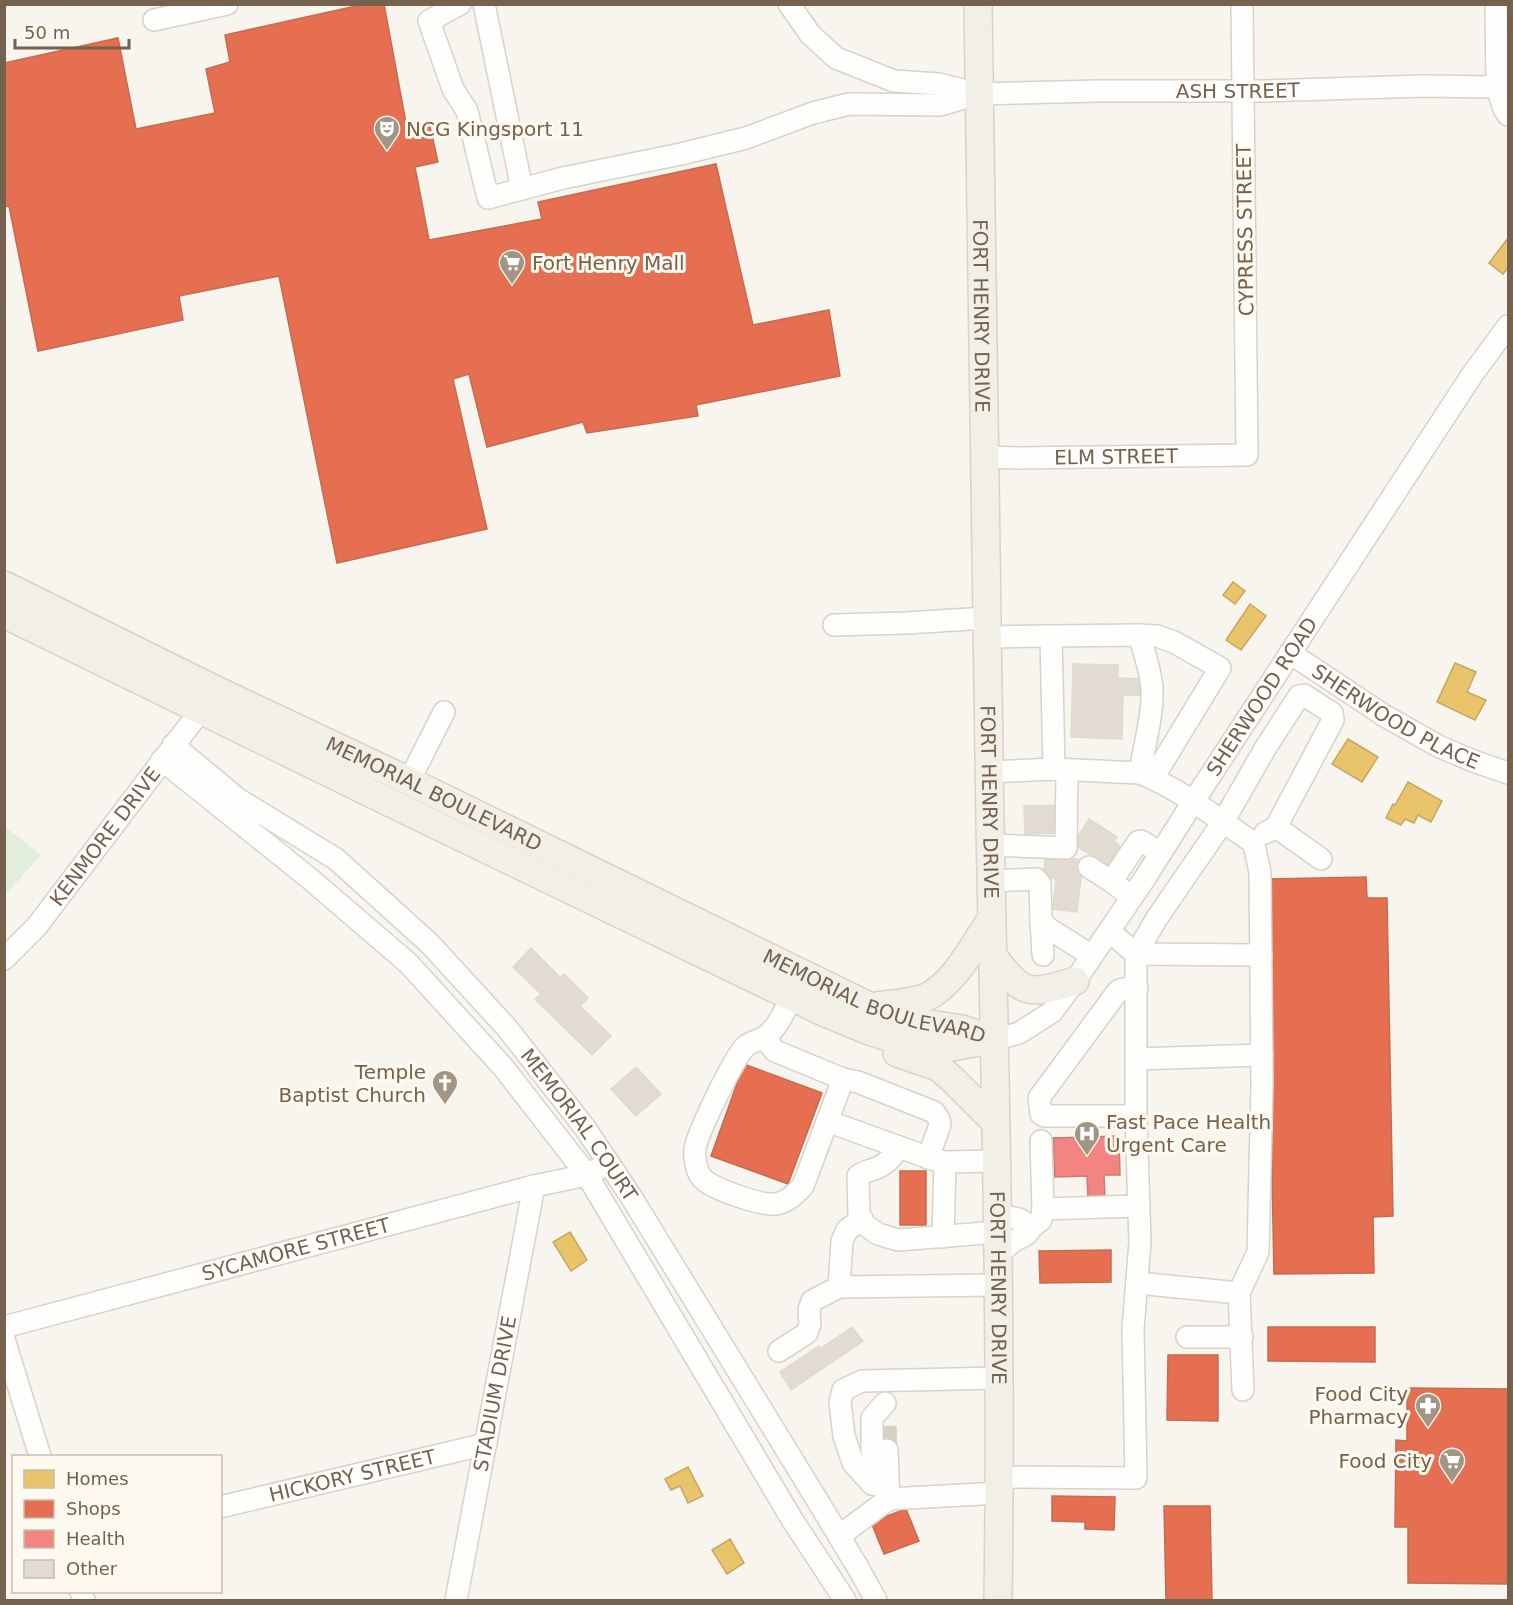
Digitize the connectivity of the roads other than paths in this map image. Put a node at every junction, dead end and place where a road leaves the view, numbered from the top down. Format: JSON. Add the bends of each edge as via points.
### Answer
{"nodes":[{"id":1,"x":227,"y":4,"type":"edge"},
{"id":2,"x":460,"y":4,"type":"edge"},
{"id":3,"x":484,"y":4,"type":"edge"},
{"id":4,"x":789,"y":4,"type":"edge"},
{"id":5,"x":978,"y":4,"type":"edge"},
{"id":6,"x":1242,"y":4,"type":"edge"},
{"id":7,"x":1496,"y":4,"type":"edge"},
{"id":8,"x":154,"y":20,"type":"dead end"},
{"id":9,"x":1497,"y":87,"type":"junction"},
{"id":10,"x":1243,"y":90,"type":"junction"},
{"id":11,"x":978,"y":94,"type":"junction"},
{"id":12,"x":1509,"y":115,"type":"edge"},
{"id":13,"x":522,"y":189,"type":"junction"},
{"id":14,"x":1509,"y":326,"type":"edge"},
{"id":15,"x":1247,"y":455,"type":"joint"},
{"id":16,"x":984,"y":457,"type":"junction"},
{"id":17,"x":4,"y":585,"type":"edge"},
{"id":18,"x":4,"y":614,"type":"edge"},
{"id":19,"x":834,"y":625,"type":"dead end"},
{"id":20,"x":986,"y":628,"type":"junction"},
{"id":21,"x":1139,"y":635,"type":"junction"},
{"id":22,"x":1051,"y":636,"type":"junction"},
{"id":23,"x":1290,"y":653,"type":"junction"},
{"id":24,"x":209,"y":700,"type":"junction"},
{"id":25,"x":444,"y":712,"type":"dead end"},
{"id":26,"x":1241,"y":729,"type":"junction"},
{"id":27,"x":1266,"y":747,"type":"junction"},
{"id":28,"x":168,"y":752,"type":"junction"},
{"id":29,"x":1061,"y":770,"type":"junction"},
{"id":30,"x":989,"y":772,"type":"junction"},
{"id":31,"x":1509,"y":772,"type":"edge"},
{"id":32,"x":1146,"y":775,"type":"junction"},
{"id":33,"x":409,"y":781,"type":"junction"},
{"id":34,"x":1193,"y":802,"type":"junction"},
{"id":35,"x":399,"y":807,"type":"junction"},
{"id":36,"x":1222,"y":822,"type":"junction"},
{"id":37,"x":1276,"y":827,"type":"junction"},
{"id":38,"x":1251,"y":841,"type":"junction"},
{"id":39,"x":990,"y":845,"type":"junction"},
{"id":40,"x":1161,"y":853,"type":"junction"},
{"id":41,"x":1322,"y":859,"type":"dead end"},
{"id":42,"x":1089,"y":867,"type":"dead end"},
{"id":43,"x":991,"y":881,"type":"junction"},
{"id":44,"x":1112,"y":882,"type":"junction"},
{"id":45,"x":1132,"y":897,"type":"junction"},
{"id":46,"x":992,"y":918,"type":"junction"},
{"id":47,"x":1041,"y":921,"type":"junction"},
{"id":48,"x":1109,"y":931,"type":"junction"},
{"id":49,"x":430,"y":944,"type":"junction"},
{"id":50,"x":1136,"y":954,"type":"junction"},
{"id":51,"x":992,"y":955,"type":"junction"},
{"id":52,"x":1043,"y":955,"type":"dead end"},
{"id":53,"x":1261,"y":955,"type":"junction"},
{"id":54,"x":1092,"y":956,"type":"junction"},
{"id":55,"x":4,"y":959,"type":"edge"},
{"id":56,"x":408,"y":963,"type":"junction"},
{"id":57,"x":1075,"y":981,"type":"junction"},
{"id":58,"x":1137,"y":988,"type":"junction"},
{"id":59,"x":792,"y":997,"type":"junction"},
{"id":60,"x":871,"y":1007,"type":"junction"},
{"id":61,"x":823,"y":1012,"type":"junction"},
{"id":62,"x":764,"y":1037,"type":"junction"},
{"id":63,"x":994,"y":1040,"type":"junction"},
{"id":64,"x":1262,"y":1055,"type":"junction"},
{"id":65,"x":1137,"y":1059,"type":"junction"},
{"id":66,"x":843,"y":1079,"type":"junction"},
{"id":67,"x":1136,"y":1116,"type":"junction"},
{"id":68,"x":827,"y":1121,"type":"junction"},
{"id":69,"x":995,"y":1122,"type":"junction"},
{"id":70,"x":1041,"y":1141,"type":"dead end"},
{"id":71,"x":899,"y":1147,"type":"junction"},
{"id":72,"x":936,"y":1160,"type":"junction"},
{"id":73,"x":996,"y":1161,"type":"junction"},
{"id":74,"x":609,"y":1163,"type":"junction"},
{"id":75,"x":587,"y":1175,"type":"junction"},
{"id":76,"x":534,"y":1186,"type":"junction"},
{"id":77,"x":1138,"y":1206,"type":"junction"},
{"id":78,"x":1038,"y":1218,"type":"junction"},
{"id":79,"x":862,"y":1219,"type":"junction"},
{"id":80,"x":997,"y":1234,"type":"junction"},
{"id":81,"x":943,"y":1237,"type":"junction"},
{"id":82,"x":1137,"y":1283,"type":"junction"},
{"id":83,"x":997,"y":1285,"type":"junction"},
{"id":84,"x":839,"y":1287,"type":"junction"},
{"id":85,"x":1239,"y":1293,"type":"junction"},
{"id":86,"x":4,"y":1328,"type":"edge"},
{"id":87,"x":1242,"y":1336,"type":"junction"},
{"id":88,"x":1187,"y":1337,"type":"dead end"},
{"id":89,"x":4,"y":1339,"type":"edge"},
{"id":90,"x":779,"y":1351,"type":"dead end"},
{"id":91,"x":999,"y":1378,"type":"junction"},
{"id":92,"x":885,"y":1380,"type":"junction"},
{"id":93,"x":1243,"y":1390,"type":"dead end"},
{"id":94,"x":885,"y":1403,"type":"junction"},
{"id":95,"x":886,"y":1426,"type":"tunnel mouth"},
{"id":96,"x":486,"y":1444,"type":"junction"},
{"id":97,"x":887,"y":1450,"type":"tunnel mouth"},
{"id":98,"x":40,"y":1455,"type":"edge"},
{"id":99,"x":1000,"y":1485,"type":"junction"},
{"id":100,"x":883,"y":1491,"type":"junction"},
{"id":101,"x":819,"y":1503,"type":"junction"},
{"id":102,"x":222,"y":1507,"type":"edge"},
{"id":103,"x":792,"y":1521,"type":"junction"},
{"id":104,"x":839,"y":1536,"type":"junction"},
{"id":105,"x":456,"y":1600,"type":"edge"},
{"id":106,"x":845,"y":1600,"type":"edge"},
{"id":107,"x":876,"y":1600,"type":"edge"},
{"id":108,"x":998,"y":1600,"type":"edge"}],
"edges":[{"from":1,"to":8,"type":"street"},
{"from":2,"to":13,"type":"street","via":[[429,21],[453,89],[467,111],[488,198]]},
{"from":3,"to":13,"type":"street"},
{"from":4,"to":11,"type":"street","via":[[810,34],[836,58],[894,81],[939,84]]},
{"from":5,"to":11,"type":"main road","name":"FORT HENRY DRIVE"},
{"from":6,"to":10,"type":"street","name":"CYPRESS STREET"},
{"from":7,"to":9,"type":"street"},
{"from":9,"to":10,"type":"street","name":"ASH STREET"},
{"from":9,"to":12,"type":"street"},
{"from":10,"to":11,"type":"street","name":"ASH STREET"},
{"from":10,"to":15,"type":"street","name":"CYPRESS STREET"},
{"from":11,"to":13,"type":"street","via":[[940,105],[849,104],[746,138]]},
{"from":11,"to":16,"type":"main road","name":"FORT HENRY DRIVE"},
{"from":14,"to":23,"type":"street","name":"SHERWOOD ROAD","via":[[1472,375]]},
{"from":15,"to":16,"type":"street","name":"ELM STREET"},
{"from":16,"to":20,"type":"main road","name":"FORT HENRY DRIVE"},
{"from":17,"to":24,"type":"main road","name":"MEMORIAL BOULEVARD"},
{"from":18,"to":24,"type":"main road","name":"MEMORIAL BOULEVARD"},
{"from":19,"to":20,"type":"street","via":[[906,623]]},
{"from":20,"to":22,"type":"street"},
{"from":20,"to":30,"type":"main road","name":"FORT HENRY DRIVE"},
{"from":21,"to":22,"type":"street"},
{"from":21,"to":32,"type":"street","via":[[1152,690]]},
{"from":21,"to":32,"type":"street","via":[[1174,642],[1220,668]]},
{"from":22,"to":29,"type":"street"},
{"from":23,"to":26,"type":"street","name":"SHERWOOD ROAD"},
{"from":23,"to":31,"type":"street","name":"SHERWOOD PLACE","via":[[1418,736]]},
{"from":24,"to":28,"type":"street","name":"KENMORE DRIVE"},
{"from":24,"to":33,"type":"main road","name":"MEMORIAL BOULEVARD"},
{"from":24,"to":35,"type":"main road","name":"MEMORIAL BOULEVARD"},
{"from":25,"to":33,"type":"street"},
{"from":26,"to":27,"type":"street"},
{"from":26,"to":34,"type":"street","name":"SHERWOOD ROAD"},
{"from":27,"to":36,"type":"street"},
{"from":27,"to":37,"type":"street","via":[[1299,696],[1304,695],[1332,713],[1333,720]]},
{"from":28,"to":49,"type":"street","name":"MEMORIAL COURT","via":[[336,859]]},
{"from":28,"to":55,"type":"street","name":"KENMORE DRIVE","via":[[37,926]]},
{"from":28,"to":56,"type":"street","name":"MEMORIAL COURT"},
{"from":29,"to":30,"type":"street"},
{"from":29,"to":32,"type":"street"},
{"from":29,"to":39,"type":"street","via":[[1066,848]]},
{"from":30,"to":39,"type":"main road","name":"FORT HENRY DRIVE"},
{"from":32,"to":34,"type":"street"},
{"from":33,"to":35,"type":"main road"},
{"from":33,"to":60,"type":"main road","name":"MEMORIAL BOULEVARD"},
{"from":34,"to":36,"type":"street"},
{"from":34,"to":40,"type":"street","name":"SHERWOOD ROAD"},
{"from":35,"to":59,"type":"main road","name":"MEMORIAL BOULEVARD"},
{"from":36,"to":38,"type":"street"},
{"from":36,"to":50,"type":"street"},
{"from":37,"to":38,"type":"street"},
{"from":37,"to":41,"type":"street"},
{"from":38,"to":53,"type":"street","via":[[1260,872]]},
{"from":39,"to":43,"type":"main road","name":"FORT HENRY DRIVE"},
{"from":40,"to":44,"type":"street","via":[[1138,842]]},
{"from":40,"to":45,"type":"street","name":"SHERWOOD ROAD"},
{"from":42,"to":44,"type":"street"},
{"from":43,"to":46,"type":"main road","name":"FORT HENRY DRIVE"},
{"from":43,"to":47,"type":"street","via":[[1036,879],[1040,884]]},
{"from":44,"to":45,"type":"street"},
{"from":45,"to":48,"type":"street","name":"SHERWOOD ROAD"},
{"from":46,"to":51,"type":"main road","name":"FORT HENRY DRIVE"},
{"from":46,"to":60,"type":"main road","via":[[943,986],[925,998]]},
{"from":47,"to":52,"type":"street"},
{"from":47,"to":54,"type":"street"},
{"from":48,"to":50,"type":"street"},
{"from":48,"to":54,"type":"street","name":"SHERWOOD ROAD"},
{"from":49,"to":56,"type":"street"},
{"from":49,"to":74,"type":"street","name":"MEMORIAL COURT","via":[[507,1028]]},
{"from":50,"to":53,"type":"street"},
{"from":50,"to":58,"type":"street"},
{"from":51,"to":57,"type":"main road","via":[[1023,988],[1048,990]]},
{"from":51,"to":63,"type":"main road","name":"FORT HENRY DRIVE"},
{"from":53,"to":64,"type":"street"},
{"from":54,"to":57,"type":"street","name":"SHERWOOD ROAD"},
{"from":56,"to":75,"type":"street","name":"MEMORIAL COURT","via":[[503,1067]]},
{"from":57,"to":63,"type":"street","name":"SHERWOOD ROAD","via":[[1052,1012],[1019,1033]]},
{"from":58,"to":65,"type":"street"},
{"from":58,"to":67,"type":"street","via":[[1118,991],[1039,1098],[1044,1116]]},
{"from":59,"to":61,"type":"main road","name":"MEMORIAL BOULEVARD"},
{"from":59,"to":62,"type":"street","via":[[774,1029]]},
{"from":60,"to":63,"type":"main road","name":"MEMORIAL BOULEVARD"},
{"from":61,"to":63,"type":"main road","name":"MEMORIAL BOULEVARD","via":[[905,1042],[952,1047]]},
{"from":61,"to":69,"type":"main road","via":[[873,1046],[938,1067]]},
{"from":62,"to":66,"type":"street","via":[[775,1051]]},
{"from":62,"to":68,"type":"street","via":[[746,1046],[734,1063],[703,1126],[694,1159],[702,1178],[718,1189],[762,1203],[776,1204],[791,1198],[803,1186]]},
{"from":63,"to":69,"type":"main road","name":"FORT HENRY DRIVE"},
{"from":64,"to":65,"type":"street"},
{"from":64,"to":85,"type":"street","via":[[1258,1252]]},
{"from":65,"to":67,"type":"street"},
{"from":66,"to":68,"type":"street"},
{"from":66,"to":72,"type":"street","via":[[934,1112],[940,1125]]},
{"from":67,"to":77,"type":"street"},
{"from":68,"to":71,"type":"street"},
{"from":69,"to":73,"type":"main road","name":"FORT HENRY DRIVE"},
{"from":70,"to":78,"type":"street"},
{"from":71,"to":72,"type":"street"},
{"from":71,"to":79,"type":"street","via":[[895,1155],[858,1176]]},
{"from":72,"to":73,"type":"street"},
{"from":72,"to":81,"type":"street"},
{"from":73,"to":80,"type":"main road","name":"FORT HENRY DRIVE"},
{"from":74,"to":75,"type":"street","name":"SYCAMORE STREET"},
{"from":74,"to":101,"type":"street","name":"MEMORIAL COURT"},
{"from":75,"to":76,"type":"street","name":"SYCAMORE STREET"},
{"from":75,"to":103,"type":"street","name":"MEMORIAL COURT"},
{"from":76,"to":86,"type":"street","name":"SYCAMORE STREET"},
{"from":76,"to":96,"type":"street","name":"STADIUM DRIVE"},
{"from":77,"to":78,"type":"street"},
{"from":77,"to":82,"type":"street"},
{"from":78,"to":80,"type":"street","via":[[1019,1219]]},
{"from":78,"to":80,"type":"street","via":[[1027,1234],[1014,1241]]},
{"from":79,"to":81,"type":"street","via":[[878,1234],[898,1240]]},
{"from":79,"to":84,"type":"street","via":[[842,1240]]},
{"from":80,"to":81,"type":"street"},
{"from":80,"to":83,"type":"main road","name":"FORT HENRY DRIVE"},
{"from":82,"to":85,"type":"street"},
{"from":82,"to":99,"type":"street","via":[[1133,1329],[1136,1478]]},
{"from":83,"to":84,"type":"street"},
{"from":83,"to":91,"type":"main road","name":"FORT HENRY DRIVE"},
{"from":84,"to":90,"type":"street","via":[[812,1300],[807,1333]]},
{"from":85,"to":87,"type":"street"},
{"from":87,"to":88,"type":"street"},
{"from":87,"to":93,"type":"street"},
{"from":89,"to":98,"type":"street"},
{"from":91,"to":92,"type":"street"},
{"from":91,"to":99,"type":"main road","name":"FORT HENRY DRIVE"},
{"from":92,"to":94,"type":"street"},
{"from":92,"to":100,"type":"street","via":[[862,1381],[843,1390],[840,1402],[844,1436],[853,1463]]},
{"from":94,"to":95,"type":"street"},
{"from":94,"to":100,"type":"street","via":[[872,1418]]},
{"from":96,"to":102,"type":"street","name":"HICKORY STREET"},
{"from":96,"to":105,"type":"street","name":"STADIUM DRIVE"},
{"from":97,"to":100,"type":"street"},
{"from":99,"to":100,"type":"street"},
{"from":99,"to":108,"type":"main road","name":"FORT HENRY DRIVE"},
{"from":100,"to":104,"type":"street"},
{"from":101,"to":103,"type":"street"},
{"from":101,"to":104,"type":"street","name":"MEMORIAL COURT"},
{"from":103,"to":106,"type":"street","name":"MEMORIAL COURT"},
{"from":104,"to":107,"type":"street","name":"MEMORIAL COURT"}]}
